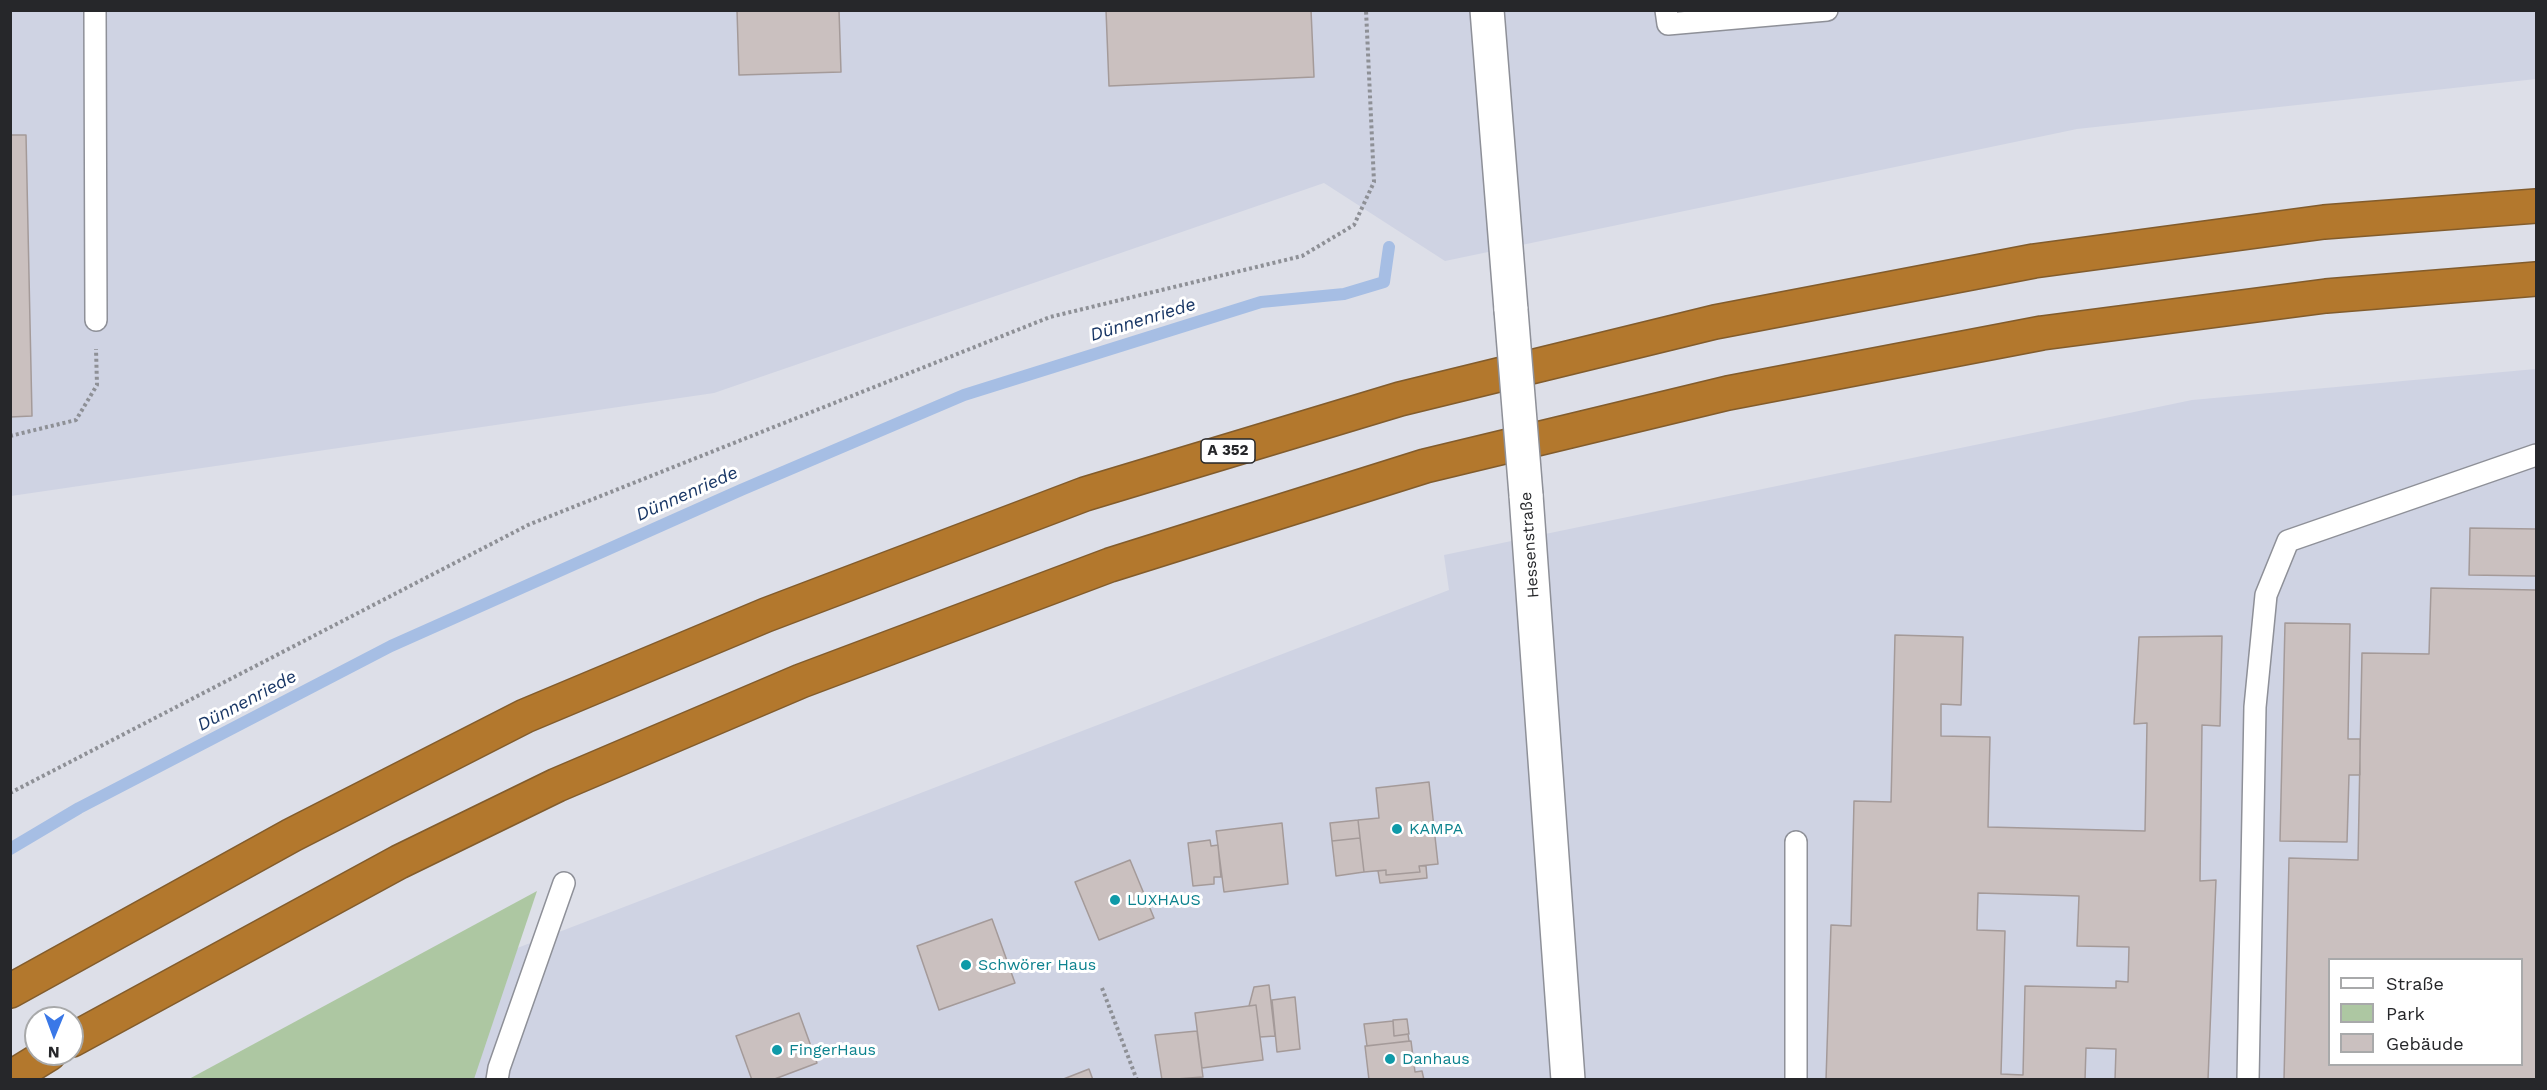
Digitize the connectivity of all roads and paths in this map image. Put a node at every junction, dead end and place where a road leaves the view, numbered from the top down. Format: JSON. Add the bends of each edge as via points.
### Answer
{"nodes":[{"id":1,"x":95,"y":10,"type":"edge"},
{"id":2,"x":1366,"y":10,"type":"edge"},
{"id":3,"x":1488,"y":10,"type":"edge"},
{"id":4,"x":1666,"y":10,"type":"edge"},
{"id":5,"x":1827,"y":10,"type":"edge"},
{"id":6,"x":2536,"y":206,"type":"edge"},
{"id":7,"x":2536,"y":279,"type":"edge"},
{"id":8,"x":96,"y":320,"type":"joint"},
{"id":9,"x":10,"y":436,"type":"edge"},
{"id":10,"x":2536,"y":455,"type":"edge"},
{"id":11,"x":10,"y":793,"type":"edge"},
{"id":12,"x":1796,"y":842,"type":"dead end"},
{"id":13,"x":564,"y":883,"type":"dead end"},
{"id":14,"x":1102,"y":988,"type":"dead end"},
{"id":15,"x":10,"y":991,"type":"edge"},
{"id":16,"x":84,"y":1033,"type":"edge"},
{"id":17,"x":30,"y":1066,"type":"edge"},
{"id":18,"x":10,"y":1078,"type":"edge"},
{"id":19,"x":497,"y":1080,"type":"edge"},
{"id":20,"x":1137,"y":1080,"type":"edge"},
{"id":21,"x":1568,"y":1080,"type":"edge"},
{"id":22,"x":1796,"y":1080,"type":"edge"},
{"id":23,"x":2248,"y":1080,"type":"edge"}],
"edges":[{"from":1,"to":8,"type":"lane"},
{"from":2,"to":11,"type":"path","via":[[1374,182],[1354,225],[1302,256],[1050,317],[528,525]]},
{"from":3,"to":21,"type":"street","name":"Hessenstraße","bridge":true},
{"from":4,"to":5,"type":"lane","via":[[1668,24]]},
{"from":6,"to":15,"type":"highway","number":"A 352","via":[[2324,222],[2034,261],[1715,322],[1400,399],[1085,494],[766,615],[525,716],[292,835]]},
{"from":7,"to":16,"type":"highway","via":[[2326,296],[2042,333],[1728,393],[1414,470],[1110,565],[801,681],[557,785],[399,862]]},
{"from":8,"to":9,"type":"path","via":[[97,385],[76,420]]},
{"from":10,"to":23,"type":"lane","via":[[2288,541],[2266,595],[2255,707]]},
{"from":12,"to":22,"type":"lane"},
{"from":13,"to":19,"type":"lane"},
{"from":14,"to":20,"type":"path"},
{"from":17,"to":18,"type":"highway"}]}
